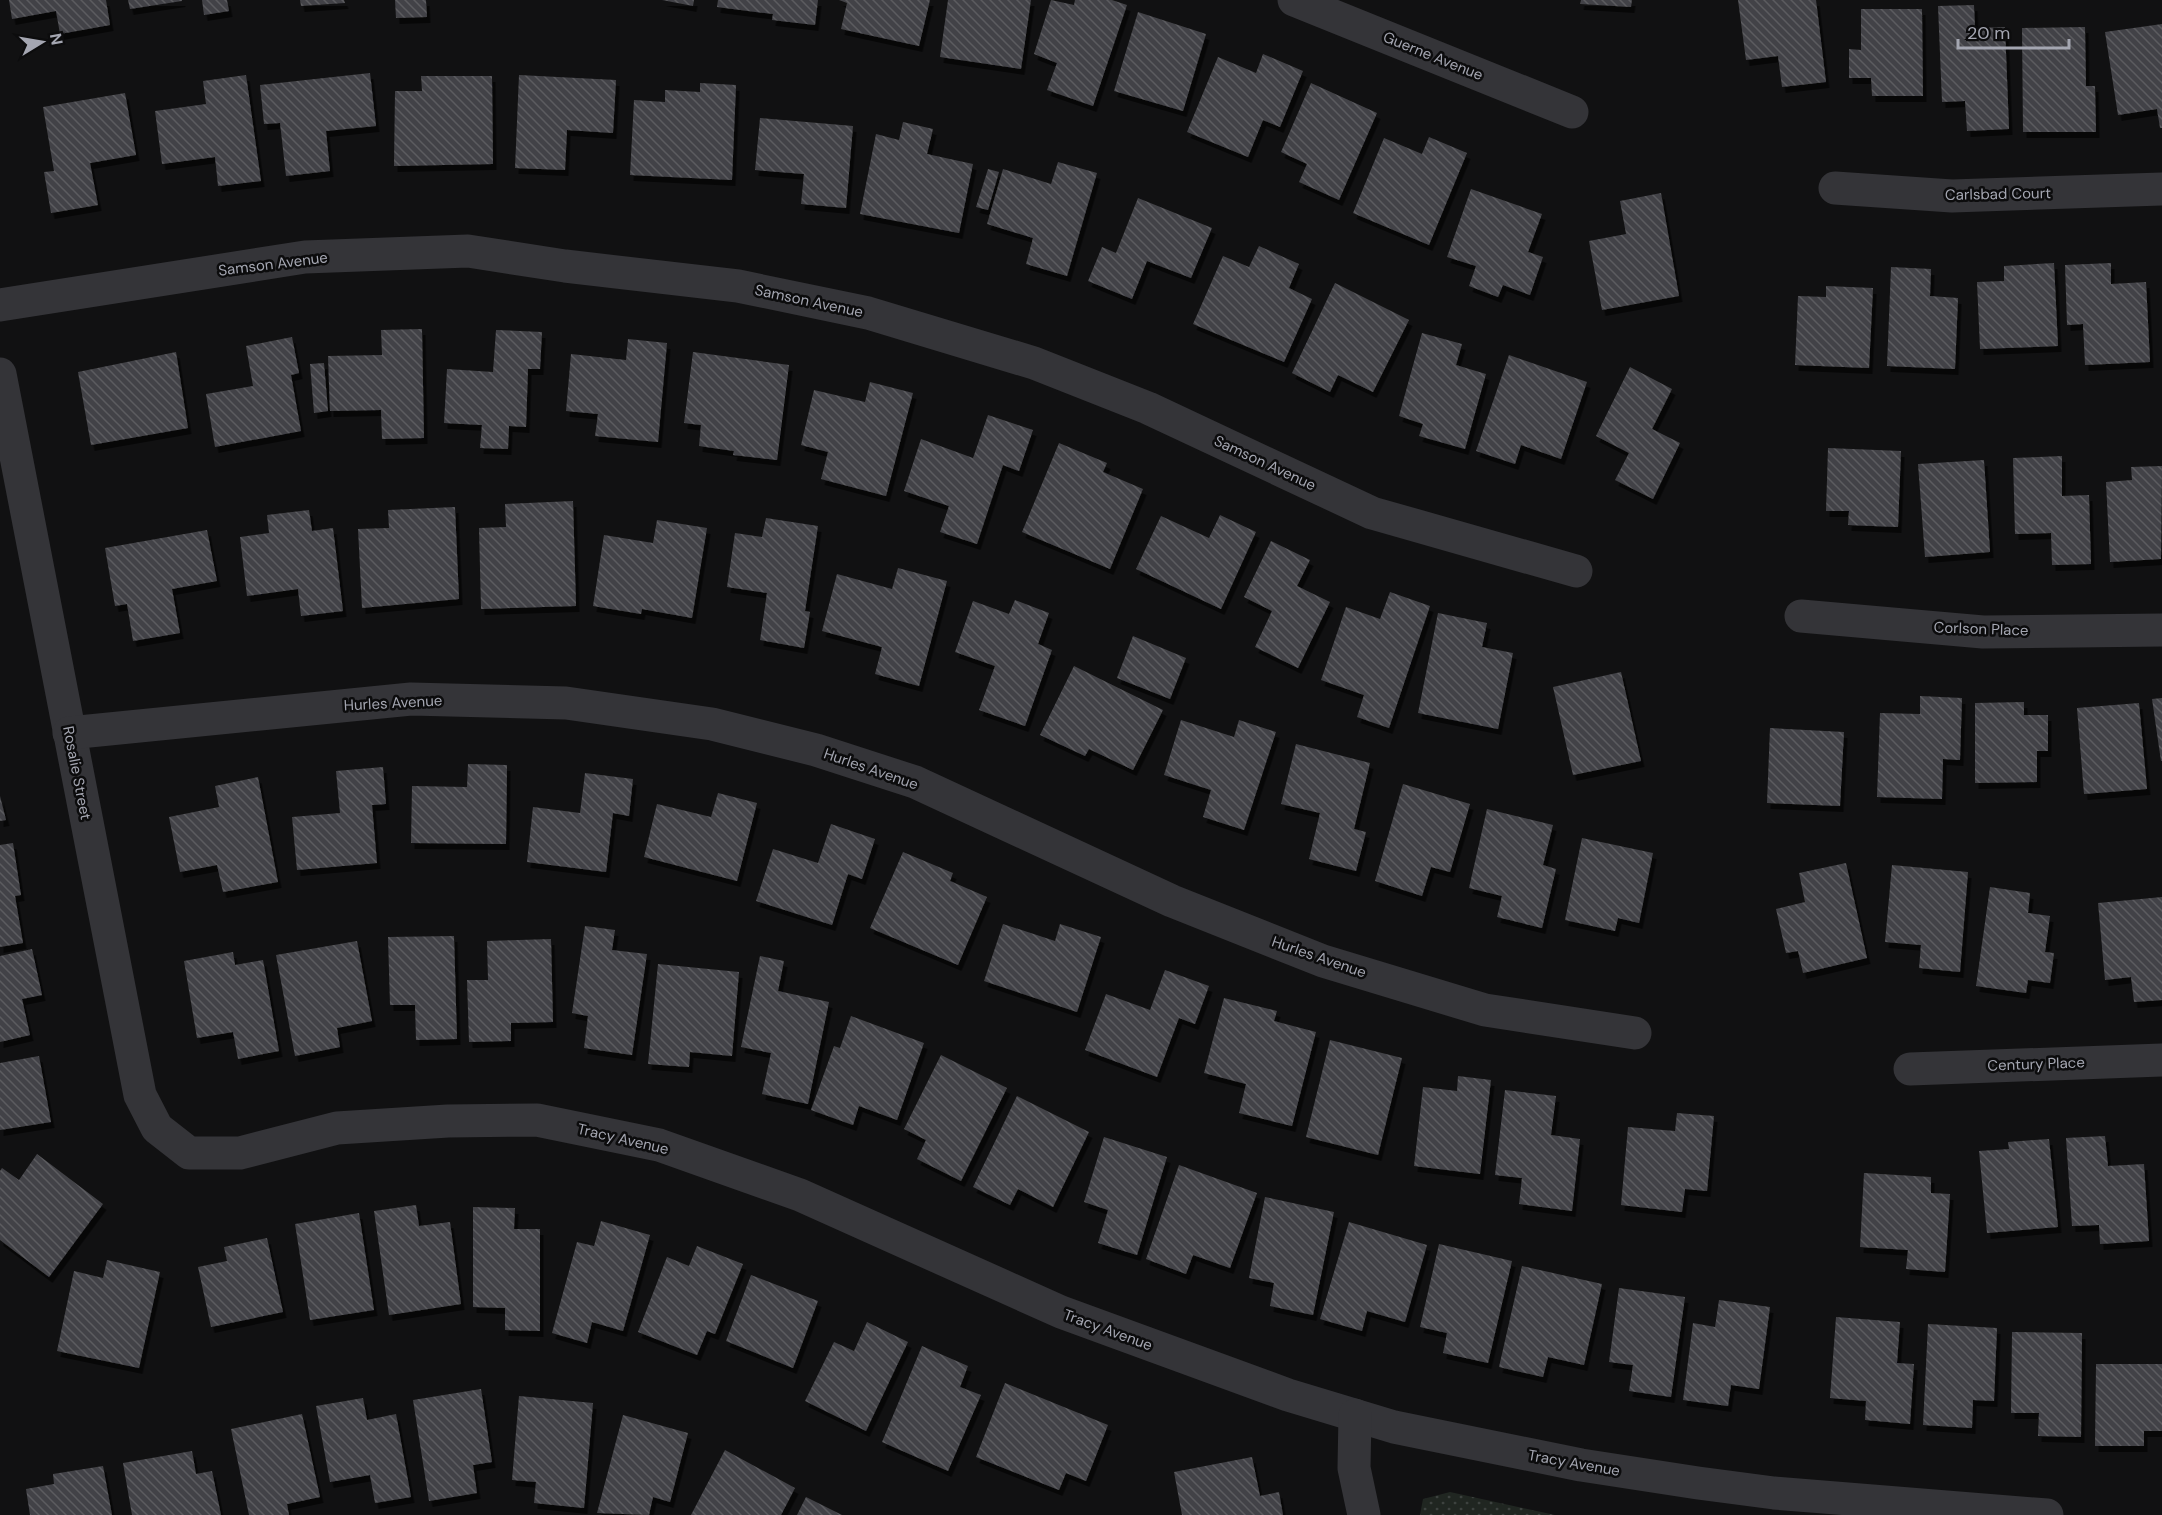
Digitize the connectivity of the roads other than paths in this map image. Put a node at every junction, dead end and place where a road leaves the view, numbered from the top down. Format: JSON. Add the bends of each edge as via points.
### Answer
{"nodes":[{"id":1,"x":1294,"y":0,"type":"edge"},
{"id":2,"x":1572,"y":112,"type":"dead end"},
{"id":3,"x":1835,"y":188,"type":"dead end"},
{"id":4,"x":2162,"y":189,"type":"edge"},
{"id":5,"x":0,"y":304,"type":"edge"},
{"id":6,"x":0,"y":374,"type":"edge"},
{"id":7,"x":1576,"y":571,"type":"dead end"},
{"id":8,"x":1801,"y":616,"type":"dead end"},
{"id":9,"x":2162,"y":630,"type":"edge"},
{"id":10,"x":69,"y":733,"type":"junction"},
{"id":11,"x":1635,"y":1033,"type":"dead end"},
{"id":12,"x":2162,"y":1059,"type":"edge"},
{"id":13,"x":1910,"y":1069,"type":"dead end"},
{"id":14,"x":189,"y":1153,"type":"joint"},
{"id":15,"x":1355,"y":1415,"type":"junction"},
{"id":16,"x":1364,"y":1515,"type":"edge"},
{"id":17,"x":2047,"y":1515,"type":"edge"}],
"edges":[{"from":1,"to":2,"type":"street","name":"Guerne Avenue"},
{"from":3,"to":4,"type":"street","name":"Carlsbad Court","via":[[1952,196]]},
{"from":5,"to":7,"type":"street","name":"Samson Avenue","via":[[305,257],[468,251],[738,286],[868,313],[1034,363],[1148,408],[1372,513]]},
{"from":6,"to":10,"type":"street","name":"Rosalie Street"},
{"from":8,"to":9,"type":"street","name":"Corlson Place","via":[[1983,632]]},
{"from":10,"to":11,"type":"street","name":"Hurles Avenue","via":[[411,699],[566,703],[712,724],[816,750],[915,782],[1172,901],[1323,961],[1485,1010]]},
{"from":10,"to":14,"type":"street","name":"Rosalie Street","via":[[140,1095],[157,1128]]},
{"from":12,"to":13,"type":"street","name":"Century Place"},
{"from":14,"to":15,"type":"street","name":"Tracy Avenue","via":[[240,1153],[337,1128],[448,1121],[537,1120],[659,1145],[800,1195],[1061,1312],[1288,1395]]},
{"from":15,"to":16,"type":"street","via":[[1354,1468]]},
{"from":15,"to":17,"type":"street","name":"Tracy Avenue","via":[[1394,1427],[1581,1465],[1698,1483]]}]}
